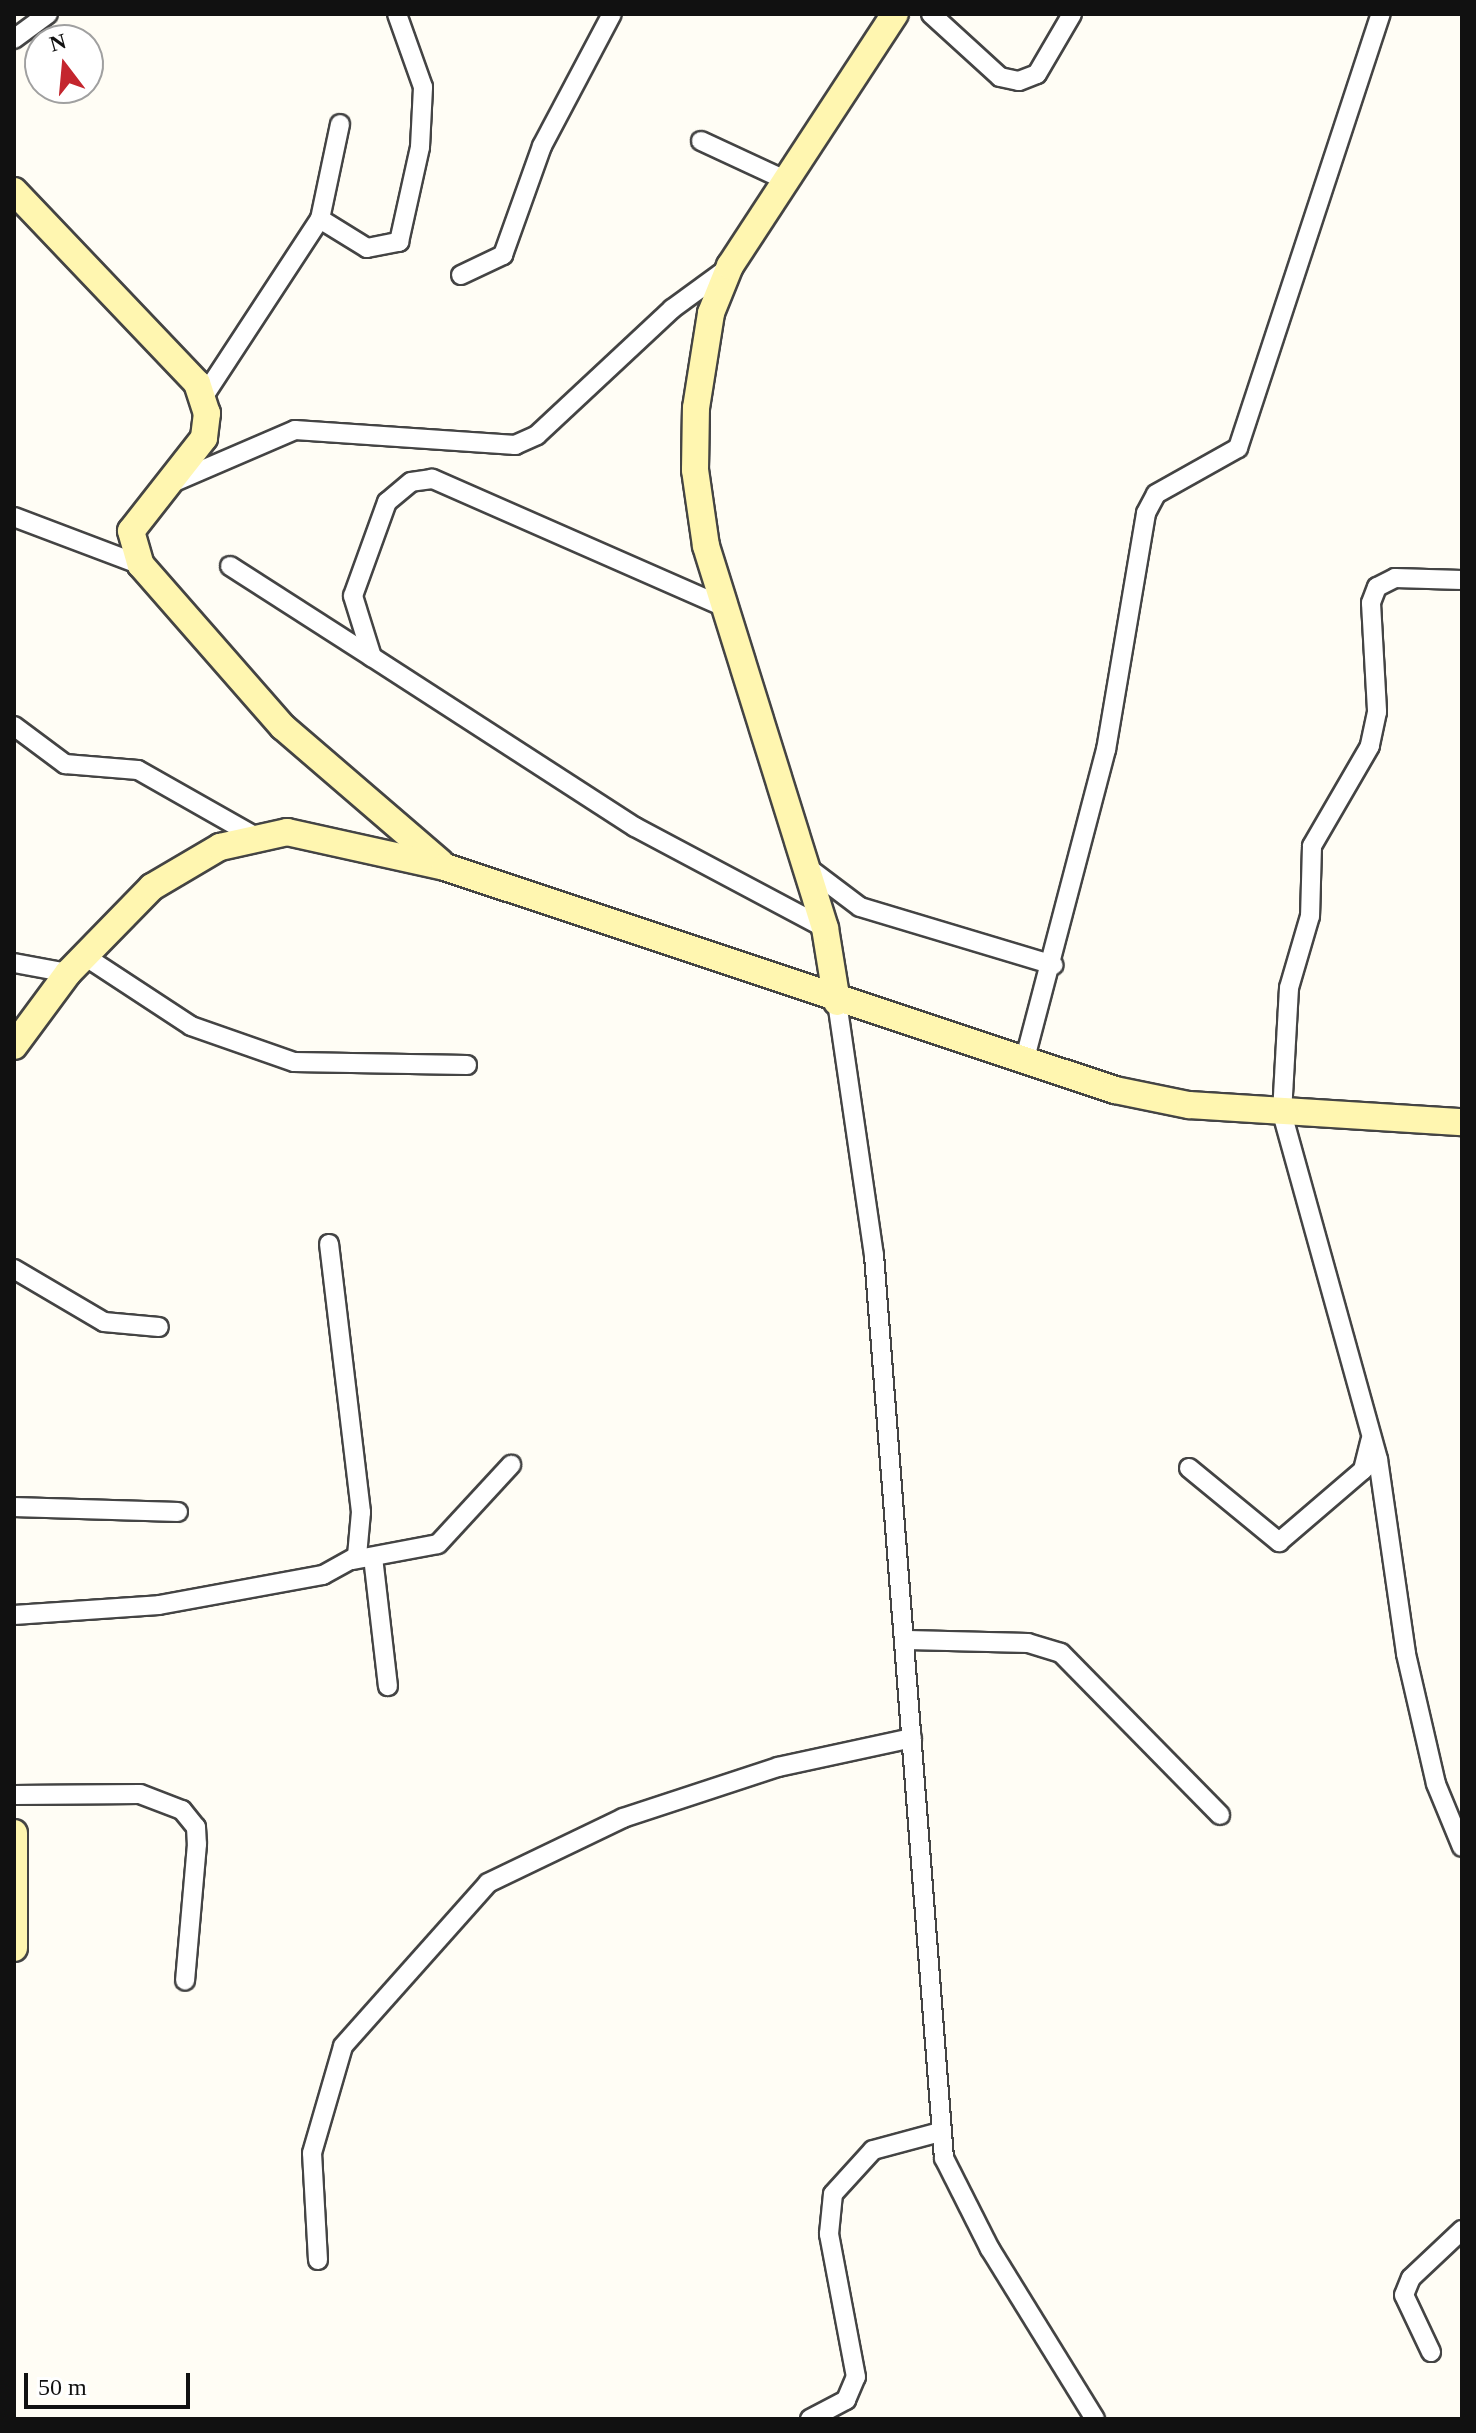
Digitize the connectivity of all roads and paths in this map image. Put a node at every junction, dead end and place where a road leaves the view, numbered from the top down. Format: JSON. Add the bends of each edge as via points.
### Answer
{"nodes":[{"id":1,"x":48,"y":14,"type":"edge"},
{"id":2,"x":397,"y":14,"type":"edge"},
{"id":3,"x":612,"y":14,"type":"edge"},
{"id":4,"x":895,"y":14,"type":"edge"},
{"id":5,"x":931,"y":14,"type":"edge"},
{"id":6,"x":1072,"y":14,"type":"edge"},
{"id":7,"x":1381,"y":14,"type":"edge"},
{"id":8,"x":14,"y":39,"type":"edge"},
{"id":9,"x":340,"y":124,"type":"dead end"},
{"id":10,"x":701,"y":141,"type":"dead end"},
{"id":11,"x":785,"y":180,"type":"junction"},
{"id":12,"x":14,"y":191,"type":"edge"},
{"id":13,"x":320,"y":219,"type":"junction"},
{"id":14,"x":730,"y":266,"type":"junction"},
{"id":15,"x":461,"y":275,"type":"dead end"},
{"id":16,"x":202,"y":399,"type":"junction"},
{"id":17,"x":165,"y":487,"type":"junction"},
{"id":18,"x":14,"y":517,"type":"edge"},
{"id":19,"x":141,"y":565,"type":"junction"},
{"id":20,"x":230,"y":566,"type":"dead end"},
{"id":21,"x":1462,"y":580,"type":"edge"},
{"id":22,"x":722,"y":606,"type":"junction"},
{"id":23,"x":372,"y":657,"type":"junction"},
{"id":24,"x":14,"y":726,"type":"edge"},
{"id":25,"x":254,"y":836,"type":"junction"},
{"id":26,"x":805,"y":865,"type":"junction"},
{"id":27,"x":445,"y":867,"type":"junction"},
{"id":28,"x":825,"y":928,"type":"junction"},
{"id":29,"x":14,"y":963,"type":"edge"},
{"id":30,"x":75,"y":964,"type":"junction"},
{"id":31,"x":1053,"y":965,"type":"junction"},
{"id":32,"x":837,"y":1002,"type":"junction"},
{"id":33,"x":14,"y":1046,"type":"edge"},
{"id":34,"x":1024,"y":1062,"type":"junction"},
{"id":35,"x":467,"y":1065,"type":"dead end"},
{"id":36,"x":1282,"y":1113,"type":"junction"},
{"id":37,"x":1462,"y":1122,"type":"edge"},
{"id":38,"x":329,"y":1244,"type":"dead end"},
{"id":39,"x":14,"y":1269,"type":"edge"},
{"id":40,"x":159,"y":1327,"type":"dead end"},
{"id":41,"x":1371,"y":1434,"type":"junction"},
{"id":42,"x":511,"y":1465,"type":"dead end"},
{"id":43,"x":1189,"y":1468,"type":"dead end"},
{"id":44,"x":14,"y":1507,"type":"edge"},
{"id":45,"x":178,"y":1512,"type":"dead end"},
{"id":46,"x":373,"y":1557,"type":"junction"},
{"id":47,"x":353,"y":1560,"type":"junction"},
{"id":48,"x":14,"y":1615,"type":"edge"},
{"id":49,"x":908,"y":1640,"type":"junction"},
{"id":50,"x":388,"y":1686,"type":"dead end"},
{"id":51,"x":912,"y":1738,"type":"junction"},
{"id":52,"x":14,"y":1795,"type":"edge"},
{"id":53,"x":1220,"y":1815,"type":"dead end"},
{"id":54,"x":14,"y":1833,"type":"edge"},
{"id":55,"x":1462,"y":1847,"type":"edge"},
{"id":56,"x":14,"y":1948,"type":"edge"},
{"id":57,"x":185,"y":1980,"type":"dead end"},
{"id":58,"x":940,"y":2132,"type":"junction"},
{"id":59,"x":1462,"y":2230,"type":"edge"},
{"id":60,"x":318,"y":2260,"type":"dead end"},
{"id":61,"x":1431,"y":2352,"type":"dead end"},
{"id":62,"x":810,"y":2419,"type":"edge"},
{"id":63,"x":1095,"y":2419,"type":"edge"}],
"edges":[{"from":1,"to":8,"type":"street"},
{"from":2,"to":13,"type":"street","via":[[423,87],[420,147],[399,242],[367,248]]},
{"from":3,"to":15,"type":"street","via":[[542,146],[503,255]]},
{"from":4,"to":11,"type":"street"},
{"from":5,"to":6,"type":"street","via":[[1000,77],[1019,81],[1037,74]]},
{"from":7,"to":31,"type":"street","via":[[1238,448],[1156,494],[1146,513],[1106,750]]},
{"from":9,"to":13,"type":"street"},
{"from":10,"to":11,"type":"street"},
{"from":11,"to":14,"type":"street"},
{"from":12,"to":16,"type":"street","via":[[197,383]]},
{"from":13,"to":16,"type":"street"},
{"from":14,"to":17,"type":"street","via":[[672,309],[537,435],[515,445],[295,430]]},
{"from":14,"to":22,"type":"street","via":[[700,368],[695,470]]},
{"from":16,"to":17,"type":"street","via":[[204,438]]},
{"from":17,"to":19,"type":"street","via":[[131,531]]},
{"from":18,"to":19,"type":"street"},
{"from":19,"to":27,"type":"street","via":[[283,727]]},
{"from":20,"to":23,"type":"street"},
{"from":21,"to":36,"type":"street","via":[[1395,578],[1377,587],[1371,603],[1377,712],[1370,746],[1312,846],[1310,916],[1289,988]]},
{"from":22,"to":23,"type":"street","via":[[432,479],[411,482],[387,502],[353,596]]},
{"from":22,"to":26,"type":"street"},
{"from":23,"to":28,"type":"street","via":[[635,827]]},
{"from":24,"to":25,"type":"street","via":[[65,764],[138,770]]},
{"from":25,"to":27,"type":"street","via":[[327,836]]},
{"from":25,"to":30,"type":"street","via":[[198,858],[152,887]]},
{"from":26,"to":28,"type":"street"},
{"from":26,"to":31,"type":"street","via":[[860,907]]},
{"from":27,"to":32,"type":"street"},
{"from":28,"to":32,"type":"street"},
{"from":29,"to":30,"type":"street"},
{"from":30,"to":33,"type":"street"},
{"from":30,"to":35,"type":"street","via":[[191,1026],[268,1055],[350,1066]]},
{"from":31,"to":34,"type":"street"},
{"from":32,"to":34,"type":"street"},
{"from":32,"to":49,"type":"street","via":[[864,1152]]},
{"from":34,"to":36,"type":"street","via":[[1159,1099]]},
{"from":36,"to":37,"type":"street"},
{"from":36,"to":41,"type":"street"},
{"from":38,"to":47,"type":"street","via":[[361,1512],[362,1544]]},
{"from":39,"to":40,"type":"street","via":[[104,1322]]},
{"from":41,"to":43,"type":"street","via":[[1363,1470],[1290,1540],[1260,1533]]},
{"from":41,"to":55,"type":"street","via":[[1406,1654],[1436,1784]]},
{"from":42,"to":46,"type":"street","via":[[438,1544]]},
{"from":44,"to":45,"type":"street"},
{"from":46,"to":47,"type":"street"},
{"from":46,"to":50,"type":"street"},
{"from":47,"to":48,"type":"street","via":[[323,1575],[159,1605]]},
{"from":49,"to":51,"type":"street"},
{"from":49,"to":53,"type":"street","via":[[1028,1643],[1061,1653]]},
{"from":51,"to":58,"type":"street"},
{"from":51,"to":60,"type":"street","via":[[778,1767],[623,1818],[488,1883],[343,2046],[312,2153]]},
{"from":52,"to":57,"type":"street","via":[[140,1794],[182,1810],[196,1827],[197,1844]]},
{"from":54,"to":56,"type":"street"},
{"from":58,"to":62,"type":"street","via":[[873,2150],[833,2194],[829,2234],[856,2377],[846,2400]]},
{"from":58,"to":63,"type":"street","via":[[954,2181],[990,2249]]},
{"from":59,"to":61,"type":"street","via":[[1411,2278],[1404,2295]]}]}
